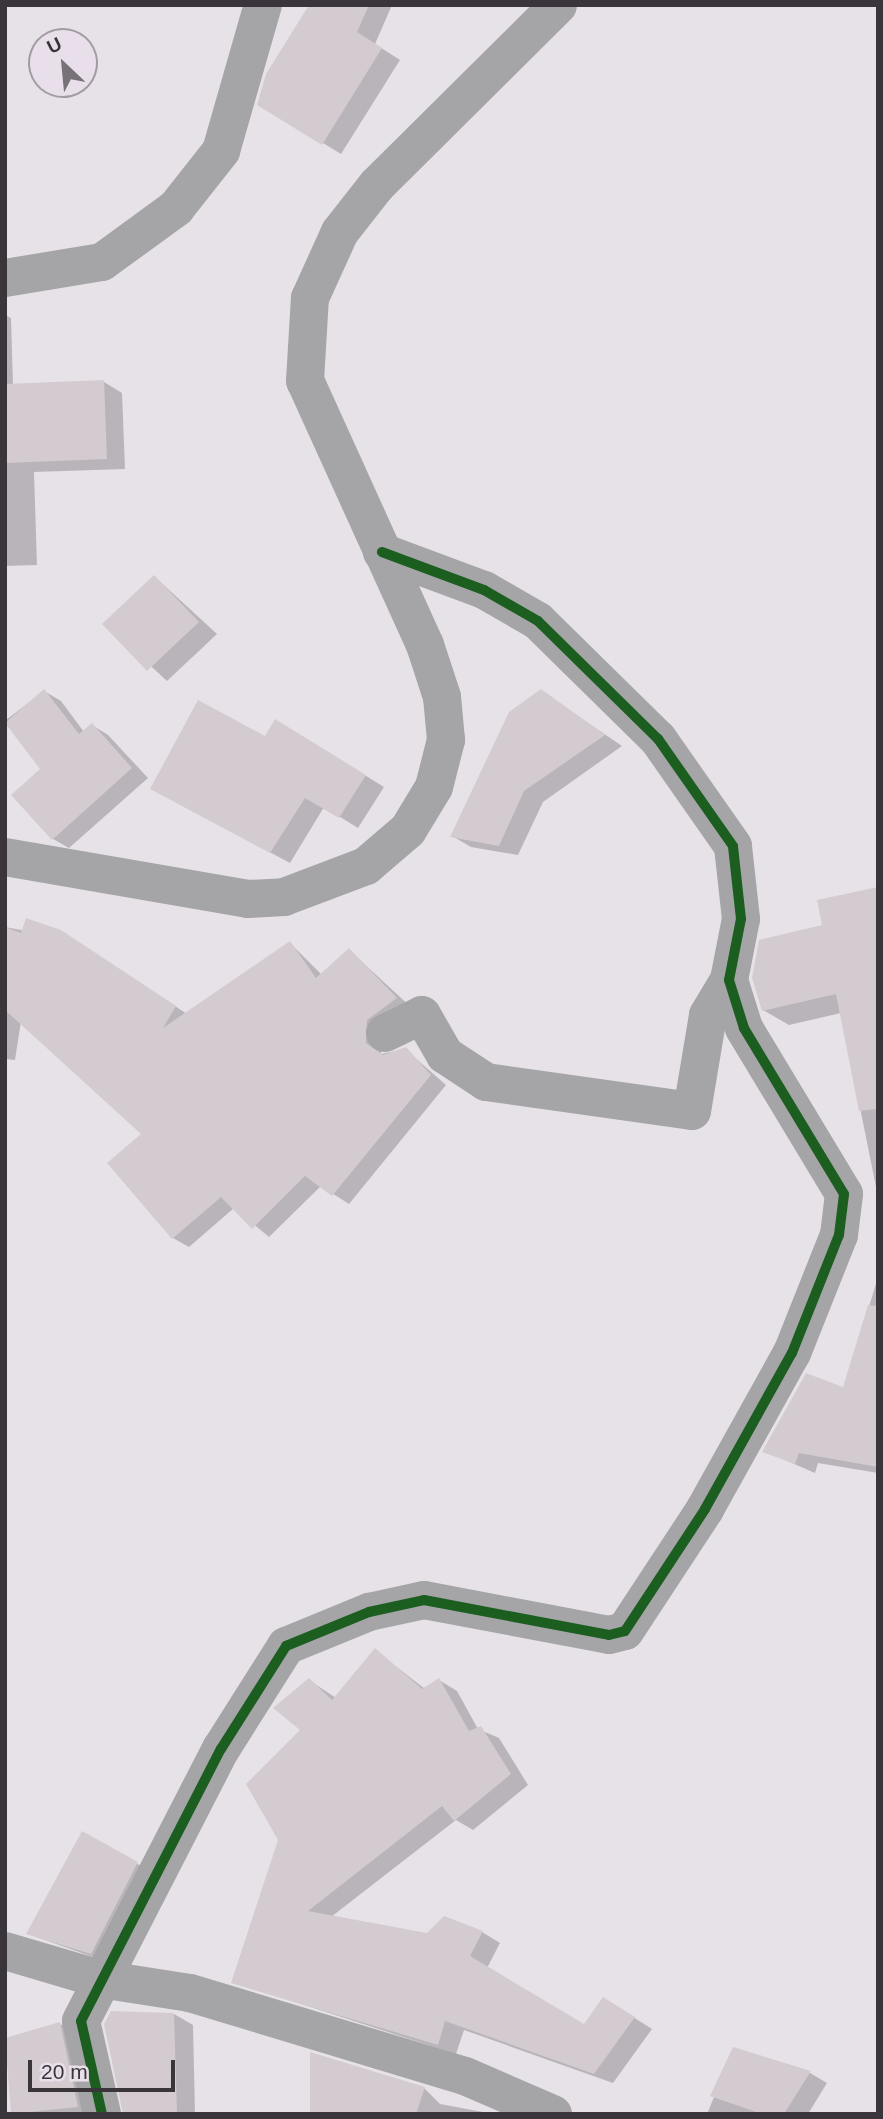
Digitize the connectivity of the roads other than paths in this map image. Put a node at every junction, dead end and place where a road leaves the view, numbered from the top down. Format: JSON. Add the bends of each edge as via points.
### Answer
{"nodes":[{"id":1,"x":262,"y":5,"type":"edge"},
{"id":2,"x":558,"y":5,"type":"edge"},
{"id":3,"x":5,"y":278,"type":"edge"},
{"id":4,"x":382,"y":552,"type":"junction"},
{"id":5,"x":5,"y":857,"type":"edge"},
{"id":6,"x":729,"y":980,"type":"junction"},
{"id":7,"x":385,"y":1032,"type":"dead end"},
{"id":8,"x":5,"y":1951,"type":"edge"},
{"id":9,"x":100,"y":1979,"type":"junction"},
{"id":10,"x":102,"y":2114,"type":"edge"},
{"id":11,"x":553,"y":2114,"type":"edge"}],
"edges":[{"from":1,"to":3,"type":"street","via":[[221,151],[176,208],[102,262]]},
{"from":2,"to":4,"type":"street","via":[[377,185],[340,232],[310,298],[305,381]]},
{"from":4,"to":5,"type":"street","via":[[425,645],[446,740],[434,787],[408,830],[366,866],[309,890],[248,899]]},
{"from":4,"to":6,"type":"street","via":[[484,590],[538,621],[658,739],[733,846],[741,919]]},
{"from":6,"to":7,"type":"street","via":[[708,1015],[692,1111],[486,1082],[445,1055],[422,1015]]},
{"from":6,"to":9,"type":"street","via":[[744,1028],[844,1194],[839,1235],[792,1353],[639,1618],[609,1635],[424,1600],[369,1612],[286,1646],[221,1749]]},
{"from":8,"to":9,"type":"street"},
{"from":9,"to":10,"type":"street","via":[[81,2021]]},
{"from":9,"to":11,"type":"street","via":[[190,1993],[465,2076]]}]}
